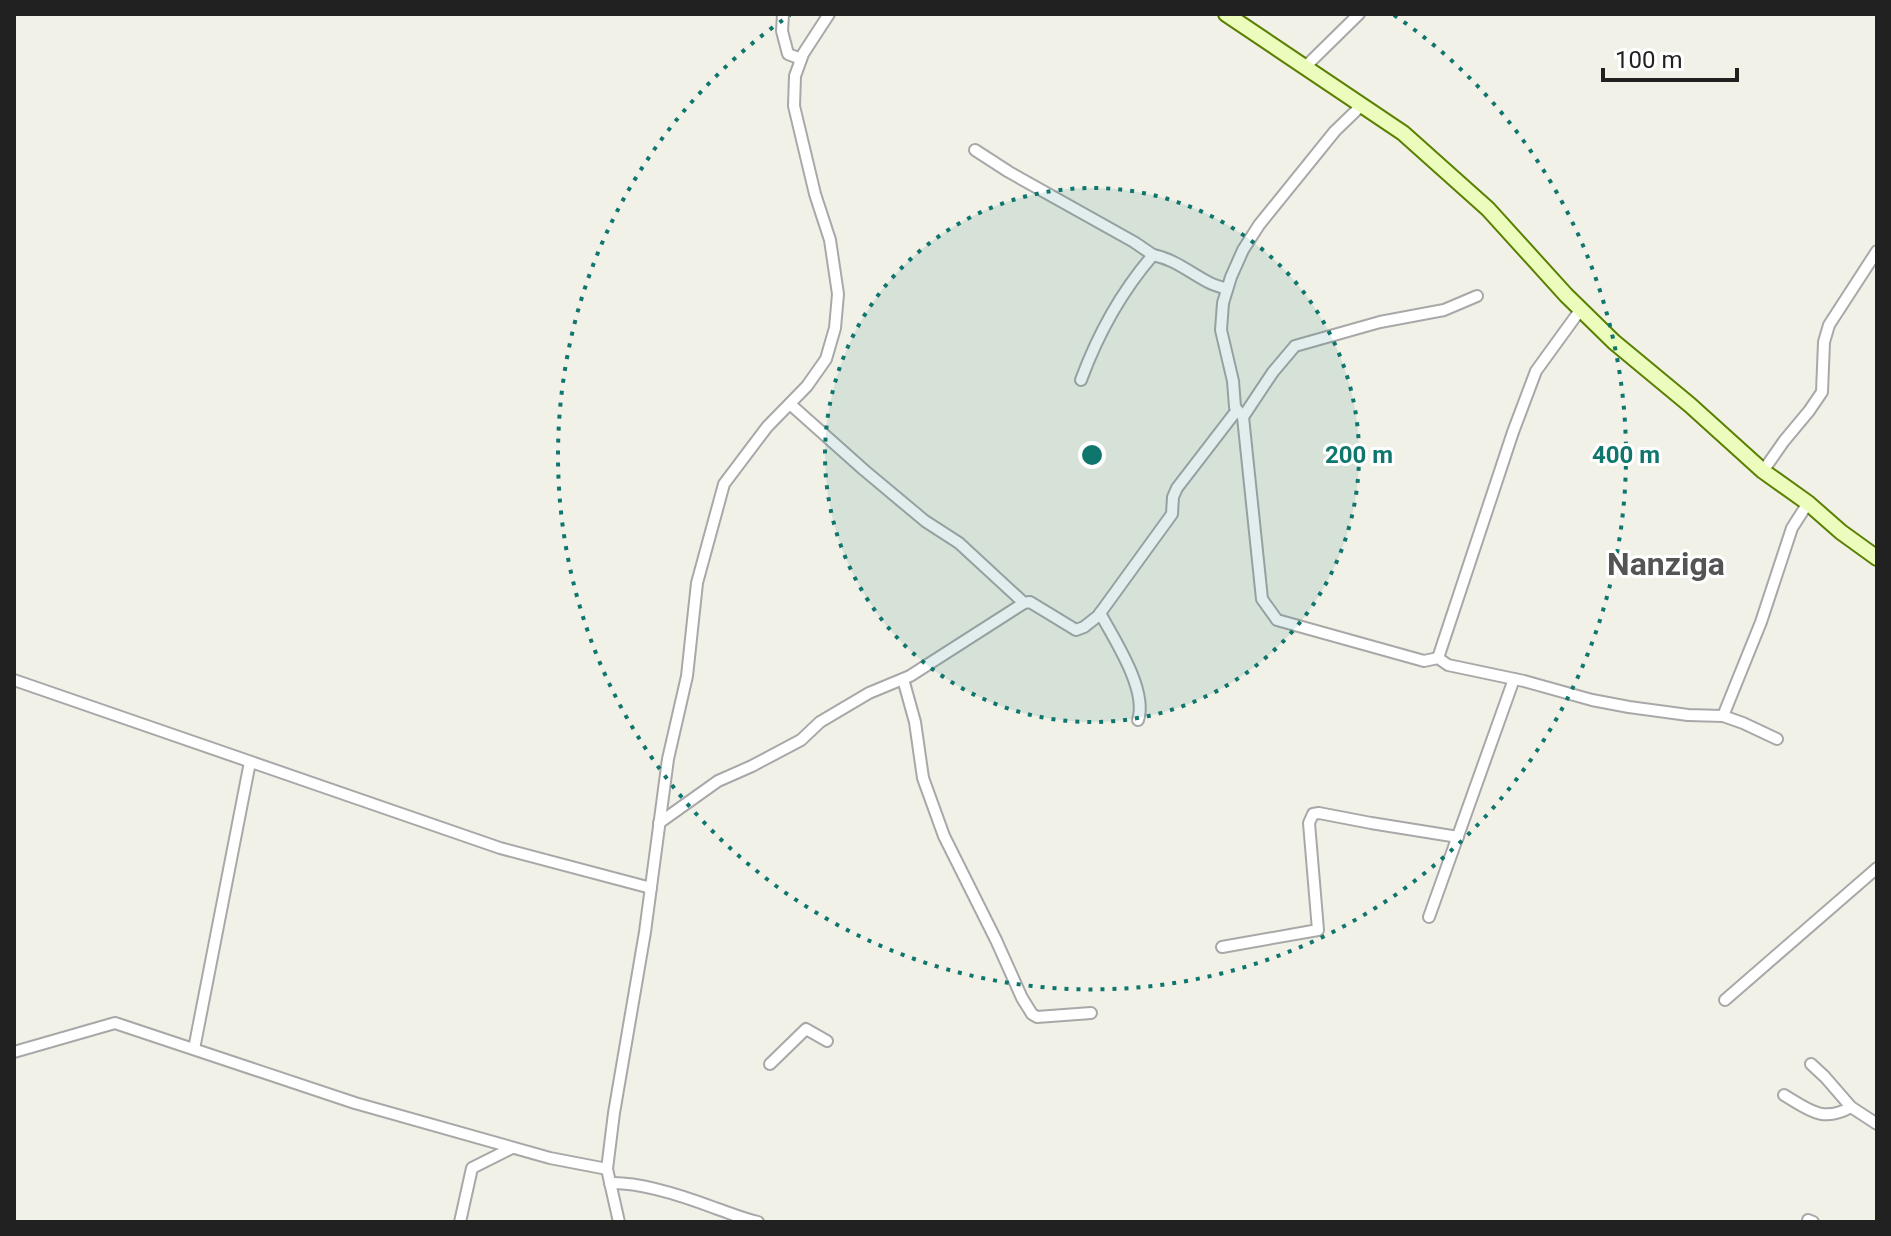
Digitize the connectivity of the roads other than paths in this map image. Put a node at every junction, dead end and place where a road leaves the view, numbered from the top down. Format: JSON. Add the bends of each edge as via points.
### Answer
{"nodes":[{"id":1,"x":783,"y":14,"type":"edge"},
{"id":2,"x":829,"y":14,"type":"edge"},
{"id":3,"x":1226,"y":14,"type":"edge"},
{"id":4,"x":1359,"y":14,"type":"edge"},
{"id":5,"x":801,"y":59,"type":"junction"},
{"id":6,"x":1305,"y":67,"type":"junction"},
{"id":7,"x":1361,"y":106,"type":"junction"},
{"id":8,"x":975,"y":150,"type":"dead end"},
{"id":9,"x":1877,"y":251,"type":"edge"},
{"id":10,"x":1153,"y":255,"type":"junction"},
{"id":11,"x":1227,"y":289,"type":"junction"},
{"id":12,"x":1477,"y":296,"type":"dead end"},
{"id":13,"x":1581,"y":309,"type":"junction"},
{"id":14,"x":1081,"y":380,"type":"dead end"},
{"id":15,"x":790,"y":404,"type":"junction"},
{"id":16,"x":1240,"y":413,"type":"junction"},
{"id":17,"x":1763,"y":471,"type":"junction"},
{"id":18,"x":1808,"y":503,"type":"junction"},
{"id":19,"x":1877,"y":558,"type":"edge"},
{"id":20,"x":1024,"y":603,"type":"junction"},
{"id":21,"x":1100,"y":613,"type":"junction"},
{"id":22,"x":1438,"y":658,"type":"junction"},
{"id":23,"x":903,"y":679,"type":"junction"},
{"id":24,"x":1514,"y":679,"type":"junction"},
{"id":25,"x":14,"y":680,"type":"edge"},
{"id":26,"x":1723,"y":716,"type":"junction"},
{"id":27,"x":1138,"y":720,"type":"dead end"},
{"id":28,"x":1777,"y":739,"type":"dead end"},
{"id":29,"x":250,"y":762,"type":"junction"},
{"id":30,"x":659,"y":823,"type":"junction"},
{"id":31,"x":1458,"y":837,"type":"junction"},
{"id":32,"x":1877,"y":868,"type":"edge"},
{"id":33,"x":651,"y":888,"type":"junction"},
{"id":34,"x":1429,"y":917,"type":"dead end"},
{"id":35,"x":1222,"y":947,"type":"dead end"},
{"id":36,"x":1725,"y":1000,"type":"dead end"},
{"id":37,"x":1091,"y":1013,"type":"dead end"},
{"id":38,"x":827,"y":1041,"type":"dead end"},
{"id":39,"x":194,"y":1049,"type":"junction"},
{"id":40,"x":14,"y":1052,"type":"edge"},
{"id":41,"x":770,"y":1064,"type":"dead end"},
{"id":42,"x":1811,"y":1064,"type":"dead end"},
{"id":43,"x":1784,"y":1095,"type":"dead end"},
{"id":44,"x":1851,"y":1107,"type":"junction"},
{"id":45,"x":1876,"y":1120,"type":"edge"},
{"id":46,"x":512,"y":1148,"type":"junction"},
{"id":47,"x":607,"y":1169,"type":"junction"},
{"id":48,"x":610,"y":1183,"type":"junction"},
{"id":49,"x":460,"y":1222,"type":"edge"},
{"id":50,"x":619,"y":1222,"type":"edge"},
{"id":51,"x":758,"y":1222,"type":"edge"}],
"edges":[{"from":1,"to":5,"type":"street","via":[[788,54]]},
{"from":2,"to":5,"type":"street"},
{"from":3,"to":6,"type":"street"},
{"from":4,"to":6,"type":"street"},
{"from":5,"to":15,"type":"street","via":[[794,106],[830,240],[838,294],[826,359]]},
{"from":6,"to":7,"type":"street"},
{"from":7,"to":11,"type":"street","via":[[1259,225]]},
{"from":7,"to":13,"type":"street","via":[[1403,133],[1488,209]]},
{"from":8,"to":10,"type":"street"},
{"from":9,"to":17,"type":"street","via":[[1829,325],[1822,392]]},
{"from":10,"to":11,"type":"street"},
{"from":10,"to":14,"type":"street","via":[[1102,328]]},
{"from":11,"to":16,"type":"street","via":[[1221,330]]},
{"from":12,"to":16,"type":"street","via":[[1444,310],[1295,346]]},
{"from":13,"to":17,"type":"street"},
{"from":13,"to":22,"type":"street","via":[[1536,371]]},
{"from":15,"to":20,"type":"street"},
{"from":15,"to":30,"type":"street","via":[[724,484],[697,583],[687,676]]},
{"from":16,"to":21,"type":"street","via":[[1177,488],[1172,514]]},
{"from":16,"to":22,"type":"street","via":[[1262,599],[1277,620],[1424,661]]},
{"from":17,"to":18,"type":"street"},
{"from":18,"to":19,"type":"street"},
{"from":18,"to":26,"type":"street","via":[[1792,528]]},
{"from":20,"to":21,"type":"street","via":[[1076,630]]},
{"from":20,"to":23,"type":"street"},
{"from":21,"to":27,"type":"street","via":[[1128,665],[1139,697]]},
{"from":22,"to":24,"type":"street","via":[[1448,665]]},
{"from":23,"to":30,"type":"street","via":[[820,722],[801,740],[718,781]]},
{"from":23,"to":37,"type":"street","via":[[923,778],[944,836],[1022,998],[1037,1017]]},
{"from":24,"to":26,"type":"street","via":[[1629,707]]},
{"from":24,"to":31,"type":"street"},
{"from":25,"to":29,"type":"street"},
{"from":26,"to":28,"type":"street"},
{"from":29,"to":33,"type":"street","via":[[500,848]]},
{"from":29,"to":39,"type":"street"},
{"from":30,"to":33,"type":"street"},
{"from":31,"to":34,"type":"street"},
{"from":31,"to":35,"type":"street","via":[[1313,814],[1309,823],[1318,930]]},
{"from":32,"to":36,"type":"street"},
{"from":33,"to":47,"type":"street"},
{"from":38,"to":41,"type":"street","via":[[806,1029]]},
{"from":39,"to":40,"type":"street","via":[[115,1023]]},
{"from":39,"to":46,"type":"street"},
{"from":42,"to":44,"type":"street"},
{"from":43,"to":44,"type":"street","via":[[1821,1115]]},
{"from":44,"to":45,"type":"street"},
{"from":46,"to":47,"type":"street"},
{"from":46,"to":49,"type":"street","via":[[472,1168]]},
{"from":47,"to":48,"type":"street"},
{"from":48,"to":50,"type":"street"},
{"from":48,"to":51,"type":"street","via":[[691,1199]]}]}
